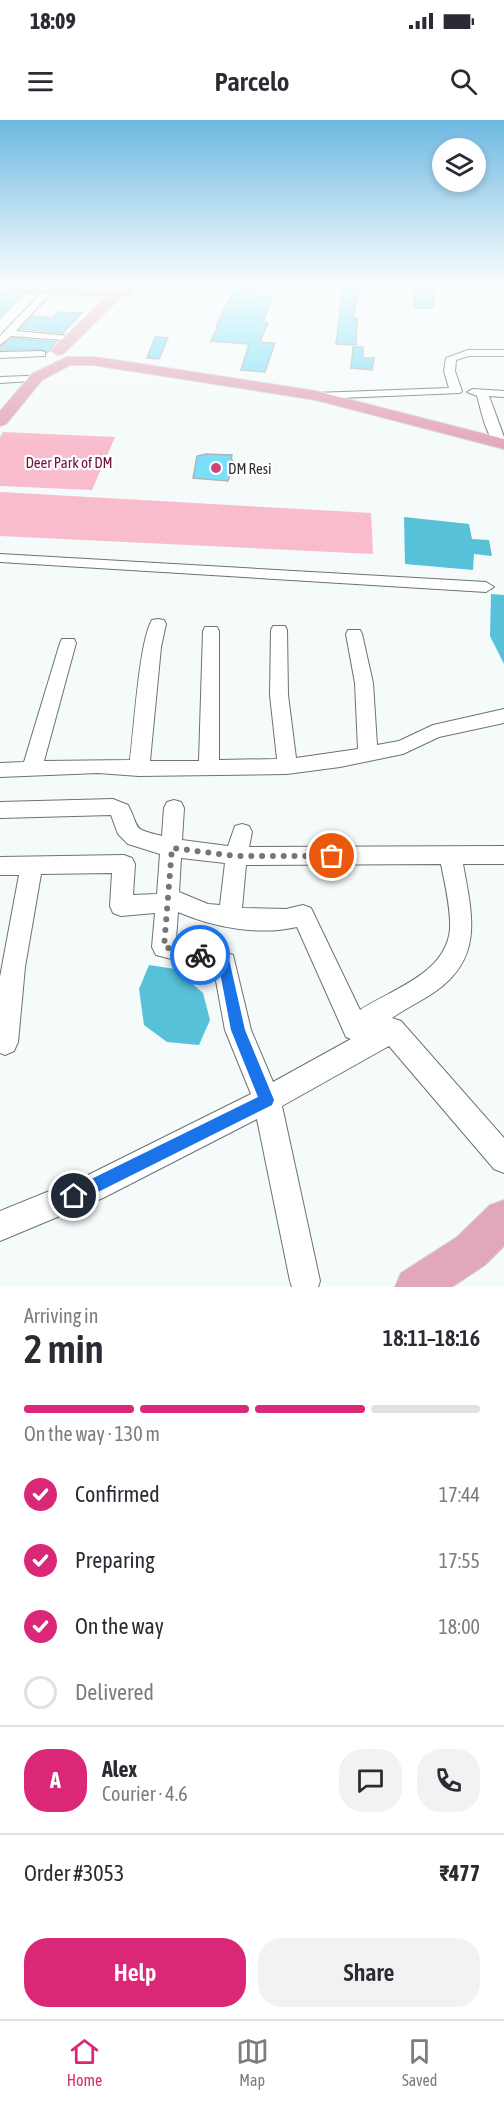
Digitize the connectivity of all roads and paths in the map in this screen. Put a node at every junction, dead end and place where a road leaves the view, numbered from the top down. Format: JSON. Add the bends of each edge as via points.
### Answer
{"nodes":[{"id":1,"x":27,"y":339,"type":"edge"},
{"id":2,"x":80,"y":339,"type":"edge"},
{"id":3,"x":504,"y":353,"type":"edge"},
{"id":4,"x":68,"y":354,"type":"junction"},
{"id":5,"x":0,"y":355,"type":"edge"},
{"id":6,"x":27,"y":379,"type":"junction"},
{"id":7,"x":0,"y":380,"type":"edge"},
{"id":8,"x":456,"y":391,"type":"junction"},
{"id":9,"x":482,"y":392,"type":"junction"},
{"id":10,"x":504,"y":394,"type":"edge"},
{"id":11,"x":316,"y":396,"type":"junction"},
{"id":12,"x":0,"y":411,"type":"edge"},
{"id":13,"x":0,"y":421,"type":"edge"},
{"id":14,"x":504,"y":444,"type":"edge"},
{"id":15,"x":0,"y":558,"type":"edge"},
{"id":16,"x":486,"y":587,"type":"dead end"},
{"id":17,"x":158,"y":624,"type":"dead end"},
{"id":18,"x":279,"y":630,"type":"dead end"},
{"id":19,"x":211,"y":631,"type":"dead end"},
{"id":20,"x":354,"y":634,"type":"dead end"},
{"id":21,"x":68,"y":643,"type":"dead end"},
{"id":22,"x":504,"y":716,"type":"edge"},
{"id":23,"x":368,"y":755,"type":"junction"},
{"id":24,"x":288,"y":767,"type":"junction"},
{"id":25,"x":209,"y":768,"type":"junction"},
{"id":26,"x":32,"y":769,"type":"junction"},
{"id":27,"x":139,"y":769,"type":"junction"},
{"id":28,"x":0,"y":770,"type":"edge"},
{"id":29,"x":174,"y":808,"type":"dead end"},
{"id":30,"x":0,"y":810,"type":"edge"},
{"id":31,"x":243,"y":832,"type":"dead end"},
{"id":32,"x":172,"y":848,"type":"junction"},
{"id":33,"x":504,"y":855,"type":"edge"},
{"id":34,"x":236,"y":856,"type":"junction"},
{"id":35,"x":451,"y":856,"type":"junction"},
{"id":36,"x":0,"y":866,"type":"edge"},
{"id":37,"x":32,"y":866,"type":"junction"},
{"id":38,"x":169,"y":903,"type":"junction"},
{"id":39,"x":230,"y":916,"type":"junction"},
{"id":40,"x":355,"y":1028,"type":"junction"},
{"id":41,"x":392,"y":1030,"type":"junction"},
{"id":42,"x":5,"y":1042,"type":"dead end"},
{"id":43,"x":267,"y":1100,"type":"junction"},
{"id":44,"x":504,"y":1159,"type":"edge"},
{"id":45,"x":504,"y":1220,"type":"edge"},
{"id":46,"x":0,"y":1226,"type":"edge"},
{"id":47,"x":488,"y":1247,"type":"edge"},
{"id":48,"x":306,"y":1281,"type":"dead end"},
{"id":49,"x":415,"y":1287,"type":"edge"}],
"edges":[{"from":1,"to":4,"type":"street"},
{"from":2,"to":4,"type":"main road"},
{"from":3,"to":8,"type":"street","via":[[468,353],[451,358],[449,375]]},
{"from":4,"to":5,"type":"street"},
{"from":4,"to":6,"type":"main road"},
{"from":4,"to":11,"type":"main road"},
{"from":4,"to":13,"type":"main road","via":[[37,377]]},
{"from":6,"to":7,"type":"street"},
{"from":6,"to":12,"type":"main road"},
{"from":8,"to":9,"type":"street"},
{"from":8,"to":11,"type":"street"},
{"from":9,"to":10,"type":"street"},
{"from":9,"to":14,"type":"street","via":[[495,434]]},
{"from":11,"to":14,"type":"main road"},
{"from":15,"to":16,"type":"street"},
{"from":17,"to":27,"type":"street"},
{"from":18,"to":24,"type":"street","via":[[279,695]]},
{"from":19,"to":25,"type":"street"},
{"from":20,"to":23,"type":"street","via":[[364,683]]},
{"from":21,"to":26,"type":"street"},
{"from":22,"to":23,"type":"street","via":[[433,732],[404,747]]},
{"from":23,"to":24,"type":"street"},
{"from":24,"to":25,"type":"street"},
{"from":25,"to":27,"type":"street"},
{"from":26,"to":27,"type":"street"},
{"from":26,"to":28,"type":"street"},
{"from":29,"to":32,"type":"street"},
{"from":30,"to":32,"type":"street","via":[[113,807],[121,811],[125,828],[135,838]]},
{"from":31,"to":34,"type":"street"},
{"from":32,"to":34,"type":"street"},
{"from":32,"to":38,"type":"street"},
{"from":33,"to":35,"type":"street"},
{"from":34,"to":35,"type":"street"},
{"from":34,"to":39,"type":"street"},
{"from":35,"to":40,"type":"street","via":[[461,928],[459,948],[449,967],[430,984]]},
{"from":36,"to":37,"type":"street"},
{"from":37,"to":38,"type":"street","via":[[124,864],[121,906]]},
{"from":37,"to":42,"type":"street","via":[[13,967]]},
{"from":38,"to":39,"type":"street","via":[[179,902],[207,914]]},
{"from":38,"to":43,"type":"street","via":[[164,947],[225,963],[238,1030]]},
{"from":39,"to":40,"type":"street","via":[[254,920],[303,915]]},
{"from":40,"to":41,"type":"street"},
{"from":41,"to":43,"type":"street"},
{"from":41,"to":44,"type":"street"},
{"from":43,"to":46,"type":"street","via":[[93,1188]]},
{"from":43,"to":48,"type":"street"},
{"from":45,"to":47,"type":"main road"},
{"from":47,"to":49,"type":"main road"}]}
